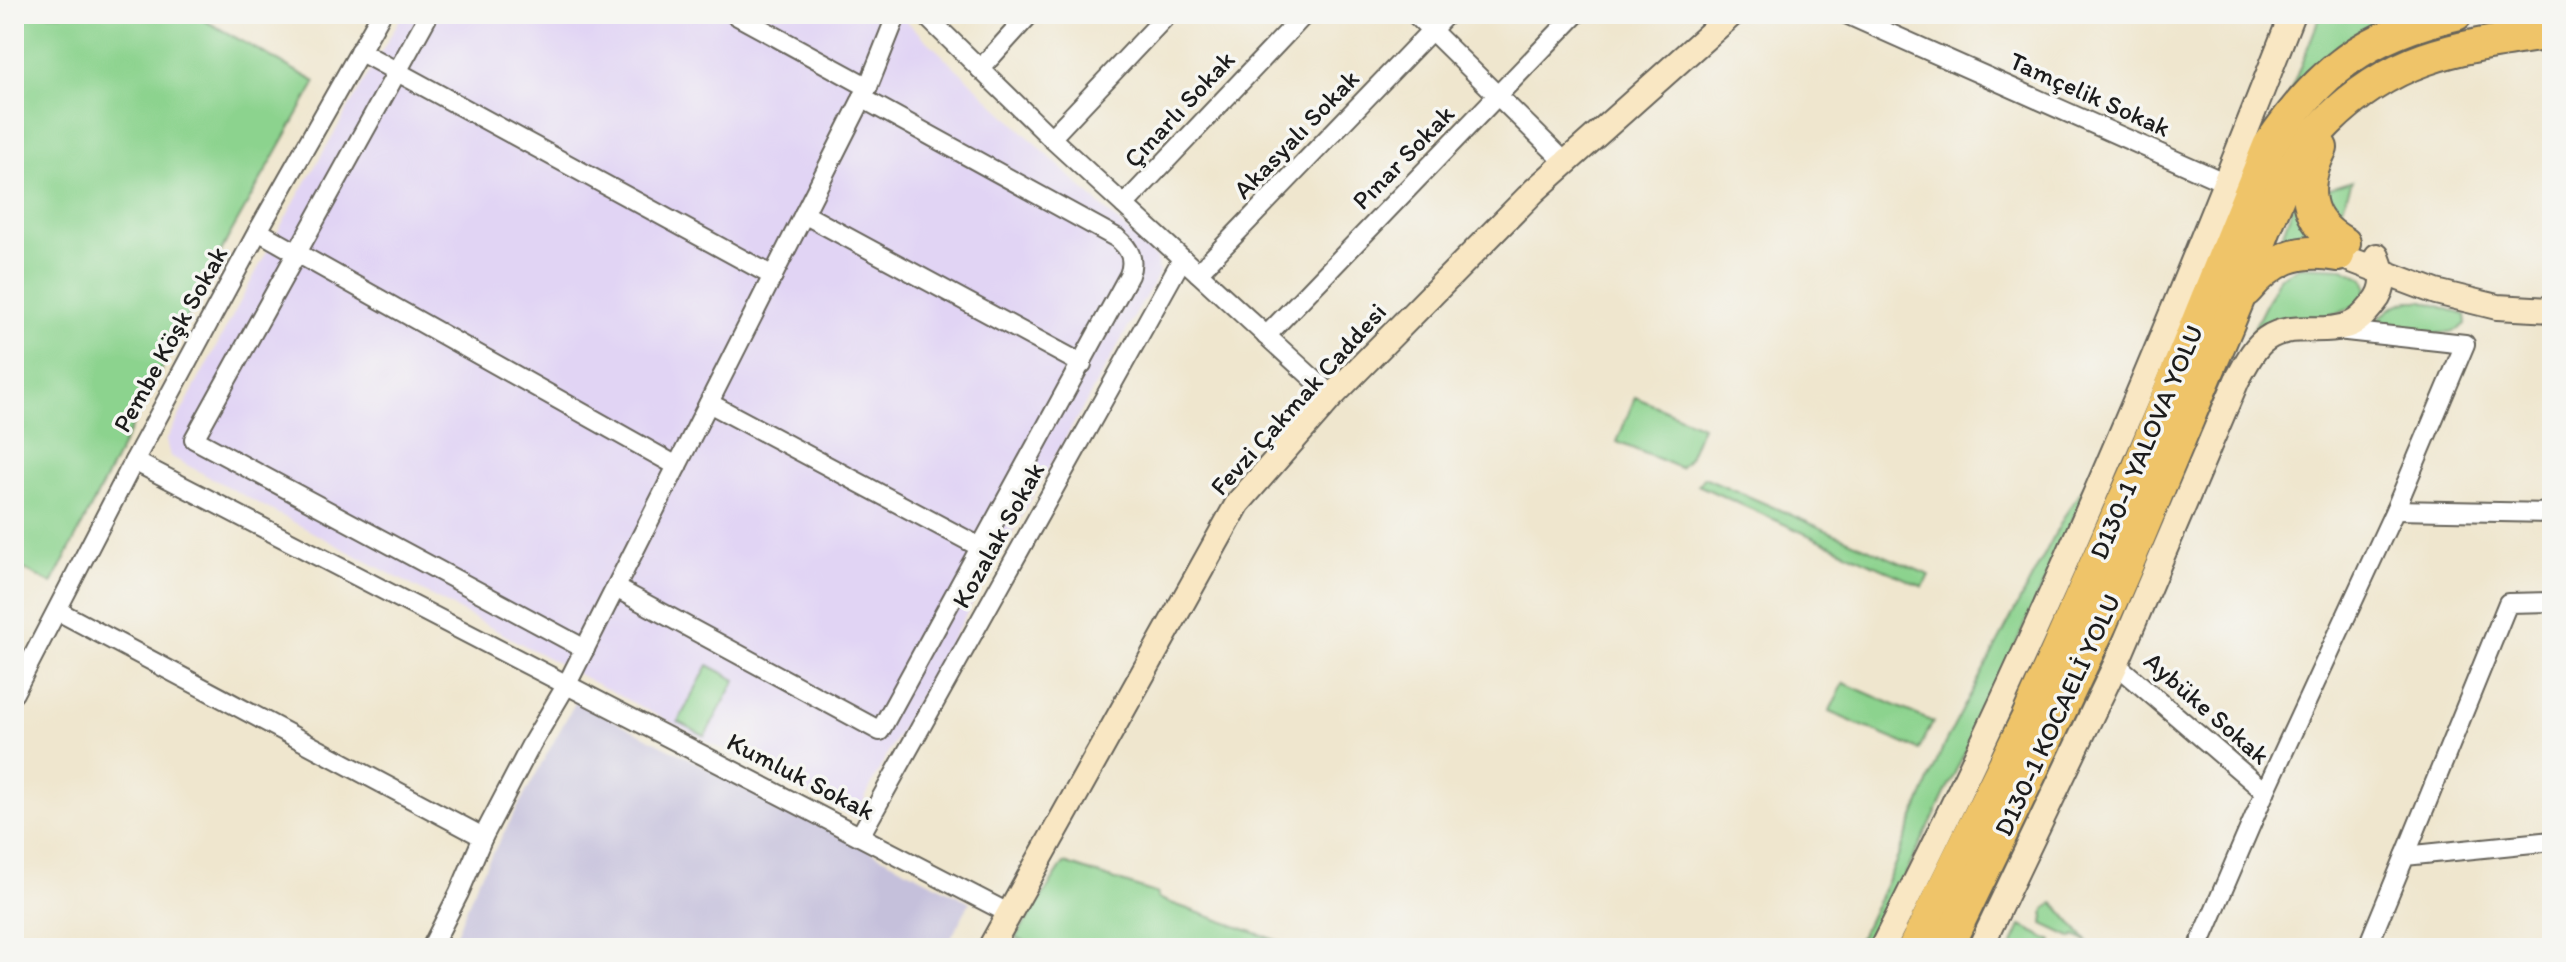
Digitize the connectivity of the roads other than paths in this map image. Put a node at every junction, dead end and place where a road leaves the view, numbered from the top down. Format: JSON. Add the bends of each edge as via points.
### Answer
{"nodes":[{"id":1,"x":381,"y":14,"type":"edge"},
{"id":2,"x":429,"y":14,"type":"edge"},
{"id":3,"x":734,"y":14,"type":"edge"},
{"id":4,"x":897,"y":14,"type":"edge"},
{"id":5,"x":924,"y":14,"type":"edge"},
{"id":6,"x":1030,"y":14,"type":"edge"},
{"id":7,"x":1168,"y":14,"type":"edge"},
{"id":8,"x":1305,"y":14,"type":"edge"},
{"id":9,"x":1415,"y":14,"type":"edge"},
{"id":10,"x":1447,"y":14,"type":"edge"},
{"id":11,"x":1576,"y":14,"type":"edge"},
{"id":12,"x":1732,"y":14,"type":"edge"},
{"id":13,"x":1846,"y":14,"type":"edge"},
{"id":14,"x":2292,"y":14,"type":"edge"},
{"id":15,"x":2456,"y":14,"type":"edge"},
{"id":16,"x":1431,"y":30,"type":"junction"},
{"id":17,"x":2552,"y":33,"type":"edge"},
{"id":18,"x":359,"y":51,"type":"junction"},
{"id":19,"x":980,"y":69,"type":"junction"},
{"id":20,"x":397,"y":72,"type":"junction"},
{"id":21,"x":865,"y":93,"type":"junction"},
{"id":22,"x":1498,"y":96,"type":"junction"},
{"id":23,"x":2356,"y":96,"type":"junction"},
{"id":24,"x":1051,"y":138,"type":"junction"},
{"id":25,"x":1566,"y":163,"type":"junction"},
{"id":26,"x":2226,"y":183,"type":"junction"},
{"id":27,"x":1124,"y":205,"type":"junction"},
{"id":28,"x":804,"y":214,"type":"junction"},
{"id":29,"x":258,"y":231,"type":"junction"},
{"id":30,"x":2341,"y":249,"type":"junction"},
{"id":31,"x":297,"y":253,"type":"junction"},
{"id":32,"x":1182,"y":259,"type":"junction"},
{"id":33,"x":2380,"y":264,"type":"junction"},
{"id":34,"x":1198,"y":273,"type":"junction"},
{"id":35,"x":773,"y":276,"type":"junction"},
{"id":36,"x":2552,"y":297,"type":"edge"},
{"id":37,"x":2237,"y":302,"type":"junction"},
{"id":38,"x":2552,"y":310,"type":"edge"},
{"id":39,"x":2325,"y":329,"type":"junction"},
{"id":40,"x":1266,"y":336,"type":"junction"},
{"id":41,"x":1082,"y":364,"type":"junction"},
{"id":42,"x":1332,"y":396,"type":"junction"},
{"id":43,"x":709,"y":403,"type":"junction"},
{"id":44,"x":134,"y":461,"type":"junction"},
{"id":45,"x":677,"y":466,"type":"junction"},
{"id":46,"x":2395,"y":510,"type":"junction"},
{"id":47,"x":2552,"y":513,"type":"edge"},
{"id":48,"x":982,"y":548,"type":"junction"},
{"id":49,"x":616,"y":588,"type":"junction"},
{"id":50,"x":2552,"y":602,"type":"edge"},
{"id":51,"x":58,"y":611,"type":"junction"},
{"id":52,"x":585,"y":649,"type":"junction"},
{"id":53,"x":2116,"y":664,"type":"junction"},
{"id":54,"x":567,"y":684,"type":"junction"},
{"id":55,"x":14,"y":693,"type":"edge"},
{"id":56,"x":2265,"y":792,"type":"junction"},
{"id":57,"x":860,"y":836,"type":"junction"},
{"id":58,"x":483,"y":837,"type":"junction"},
{"id":59,"x":2552,"y":841,"type":"edge"},
{"id":60,"x":2405,"y":856,"type":"junction"},
{"id":61,"x":1010,"y":914,"type":"junction"},
{"id":62,"x":431,"y":948,"type":"edge"},
{"id":63,"x":990,"y":948,"type":"edge"},
{"id":64,"x":1882,"y":948,"type":"edge"},
{"id":65,"x":1914,"y":948,"type":"edge"},
{"id":66,"x":1946,"y":948,"type":"edge"},
{"id":67,"x":1980,"y":948,"type":"edge"},
{"id":68,"x":2198,"y":948,"type":"edge"},
{"id":69,"x":2367,"y":948,"type":"edge"}],
"edges":[{"from":1,"to":18,"type":"street","name":"Pembe Köşk Sokak"},
{"from":2,"to":20,"type":"street"},
{"from":3,"to":21,"type":"street"},
{"from":4,"to":21,"type":"street"},
{"from":5,"to":19,"type":"street"},
{"from":6,"to":19,"type":"street"},
{"from":7,"to":24,"type":"street"},
{"from":8,"to":27,"type":"street","name":"Çınarlı Sokak"},
{"from":9,"to":16,"type":"street"},
{"from":10,"to":16,"type":"street","name":"Akasyalı Sokak"},
{"from":11,"to":22,"type":"street","name":"Pınar Sokak"},
{"from":12,"to":25,"type":"street","name":"Fevzi Çakmak Caddesi"},
{"from":13,"to":26,"type":"street","name":"Tamçelik Sokak"},
{"from":14,"to":26,"type":"street"},
{"from":15,"to":65,"type":"highway","name":"D130-1 YALOVA YOLU","via":[[2386,36],[2346,59],[2310,92],[2269,146],[2138,469],[2027,719]]},
{"from":16,"to":22,"type":"street"},
{"from":16,"to":34,"type":"street","name":"Akasyalı Sokak"},
{"from":17,"to":23,"type":"highway","via":[[2433,55],[2380,78]]},
{"from":18,"to":20,"type":"street"},
{"from":18,"to":29,"type":"street","name":"Pembe Köşk Sokak"},
{"from":19,"to":24,"type":"street"},
{"from":20,"to":31,"type":"street"},
{"from":20,"to":35,"type":"street"},
{"from":21,"to":28,"type":"street"},
{"from":21,"to":41,"type":"street","via":[[1125,245],[1132,259],[1129,275]]},
{"from":22,"to":25,"type":"street"},
{"from":22,"to":40,"type":"street","name":"Pınar Sokak"},
{"from":23,"to":30,"type":"highway","via":[[2319,152],[2308,186],[2321,227]]},
{"from":23,"to":37,"type":"highway","name":"D130-1 KOCAELİ YOLU","via":[[2326,123],[2283,186]]},
{"from":24,"to":27,"type":"street"},
{"from":25,"to":42,"type":"street","name":"Fevzi Çakmak Caddesi"},
{"from":26,"to":64,"type":"street","via":[[2031,639]]},
{"from":27,"to":32,"type":"street"},
{"from":28,"to":35,"type":"street"},
{"from":28,"to":41,"type":"street"},
{"from":29,"to":31,"type":"street"},
{"from":29,"to":44,"type":"street","name":"Pembe Köşk Sokak"},
{"from":30,"to":33,"type":"street"},
{"from":30,"to":37,"type":"highway","via":[[2277,261]]},
{"from":31,"to":45,"type":"street"},
{"from":31,"to":52,"type":"street","via":[[194,439]]},
{"from":32,"to":34,"type":"street"},
{"from":32,"to":57,"type":"street","name":"Kozalak Sokak"},
{"from":33,"to":36,"type":"street","via":[[2495,294]]},
{"from":33,"to":38,"type":"street","via":[[2436,292],[2497,307]]},
{"from":33,"to":39,"type":"street","via":[[2380,296],[2364,315]]},
{"from":34,"to":40,"type":"street"},
{"from":35,"to":43,"type":"street"},
{"from":37,"to":66,"type":"highway","name":"D130-1 KOCAELİ YOLU","via":[[2108,607]]},
{"from":39,"to":46,"type":"street","via":[[2465,344]]},
{"from":39,"to":53,"type":"street","via":[[2280,332],[2254,351]]},
{"from":40,"to":42,"type":"street"},
{"from":41,"to":48,"type":"street"},
{"from":42,"to":61,"type":"street","name":"Fevzi Çakmak Caddesi","via":[[1238,503]]},
{"from":43,"to":45,"type":"street"},
{"from":43,"to":48,"type":"street"},
{"from":44,"to":51,"type":"street","name":"Pembe Köşk Sokak"},
{"from":44,"to":54,"type":"street","name":"Kumluk Sokak"},
{"from":45,"to":49,"type":"street"},
{"from":46,"to":47,"type":"street"},
{"from":46,"to":56,"type":"street"},
{"from":48,"to":49,"type":"street","via":[[880,731]]},
{"from":49,"to":52,"type":"street"},
{"from":50,"to":60,"type":"street","via":[[2508,603]]},
{"from":51,"to":55,"type":"street","name":"Pembe Köşk Sokak"},
{"from":51,"to":58,"type":"street"},
{"from":52,"to":54,"type":"street"},
{"from":53,"to":56,"type":"street","name":"Aybüke Sokak"},
{"from":53,"to":67,"type":"street"},
{"from":54,"to":57,"type":"street","name":"Kumluk Sokak"},
{"from":54,"to":58,"type":"street"},
{"from":56,"to":68,"type":"street"},
{"from":57,"to":61,"type":"street","name":"Kumluk Sokak"},
{"from":58,"to":62,"type":"street"},
{"from":59,"to":60,"type":"street"},
{"from":60,"to":69,"type":"street"},
{"from":61,"to":63,"type":"street","name":"Fevzi Çakmak Caddesi"}]}
